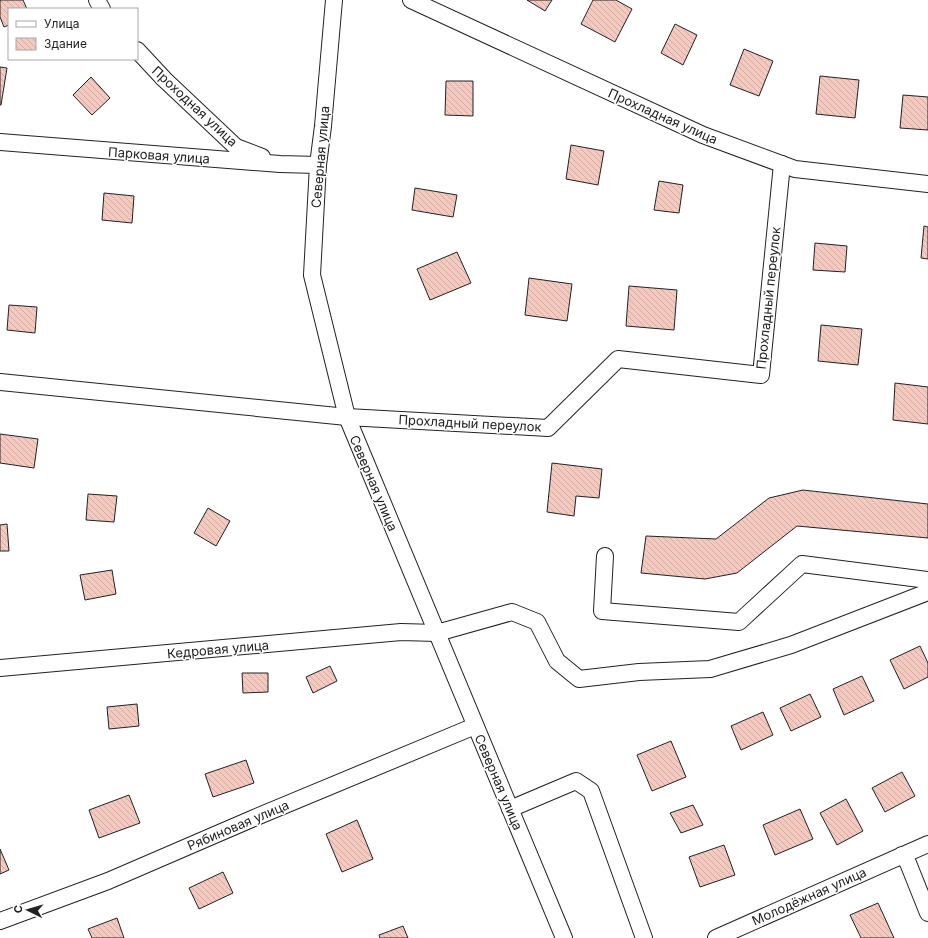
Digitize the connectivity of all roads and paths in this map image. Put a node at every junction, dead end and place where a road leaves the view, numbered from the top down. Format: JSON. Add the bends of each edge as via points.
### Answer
{"nodes":[{"id":1,"x":334,"y":0,"type":"edge"},
{"id":2,"x":411,"y":0,"type":"edge"},
{"id":3,"x":138,"y":51,"type":"edge"},
{"id":4,"x":0,"y":142,"type":"edge"},
{"id":5,"x":280,"y":164,"type":"junction"},
{"id":6,"x":782,"y":164,"type":"junction"},
{"id":7,"x":318,"y":165,"type":"junction"},
{"id":8,"x":928,"y":184,"type":"edge"},
{"id":9,"x":0,"y":382,"type":"edge"},
{"id":10,"x":347,"y":417,"type":"junction"},
{"id":11,"x":605,"y":556,"type":"dead end"},
{"id":12,"x":928,"y":580,"type":"edge"},
{"id":13,"x":928,"y":592,"type":"edge"},
{"id":14,"x":437,"y":633,"type":"junction"},
{"id":15,"x":0,"y":668,"type":"edge"},
{"id":16,"x":475,"y":726,"type":"junction"},
{"id":17,"x":510,"y":809,"type":"junction"},
{"id":18,"x":928,"y":844,"type":"edge"},
{"id":19,"x":902,"y":855,"type":"junction"},
{"id":20,"x":928,"y":913,"type":"edge"},
{"id":21,"x":0,"y":921,"type":"edge"},
{"id":22,"x":564,"y":938,"type":"edge"},
{"id":23,"x":644,"y":938,"type":"edge"},
{"id":24,"x":716,"y":938,"type":"edge"}],
"edges":[{"from":1,"to":7,"type":"street","name":"Северная улица"},
{"from":2,"to":6,"type":"street","name":"Прохладная улица","via":[[703,135]]},
{"from":3,"to":5,"type":"street","name":"Проходная улица","via":[[236,147]]},
{"from":4,"to":5,"type":"street","name":"Парковая улица"},
{"from":5,"to":7,"type":"street","name":"Парковая улица"},
{"from":6,"to":8,"type":"street","name":"Прохладная улица","via":[[795,169]]},
{"from":6,"to":10,"type":"street","name":"Прохладный переулок","via":[[761,375],[618,359],[548,428]]},
{"from":7,"to":10,"type":"street","name":"Северная улица","via":[[312,275]]},
{"from":9,"to":10,"type":"street"},
{"from":10,"to":14,"type":"street","name":"Северная улица"},
{"from":11,"to":12,"type":"street","via":[[602,611],[739,622],[802,564]]},
{"from":13,"to":14,"type":"street","name":"Кедровая улица","via":[[792,645],[710,669],[639,672],[579,679],[557,661],[537,622],[512,612]]},
{"from":14,"to":15,"type":"street","name":"Кедровая улица","via":[[400,632]]},
{"from":14,"to":16,"type":"street","name":"Северная улица"},
{"from":16,"to":17,"type":"street","name":"Северная улица"},
{"from":16,"to":21,"type":"street","name":"Рябиновая улица","via":[[108,882]]},
{"from":17,"to":22,"type":"street","name":"Северная улица"},
{"from":17,"to":23,"type":"street","via":[[576,781],[591,791]]},
{"from":18,"to":19,"type":"street","name":"Молодёжная улица"},
{"from":19,"to":20,"type":"street","via":[[908,863]]},
{"from":19,"to":24,"type":"street","name":"Молодёжная улица"}]}
